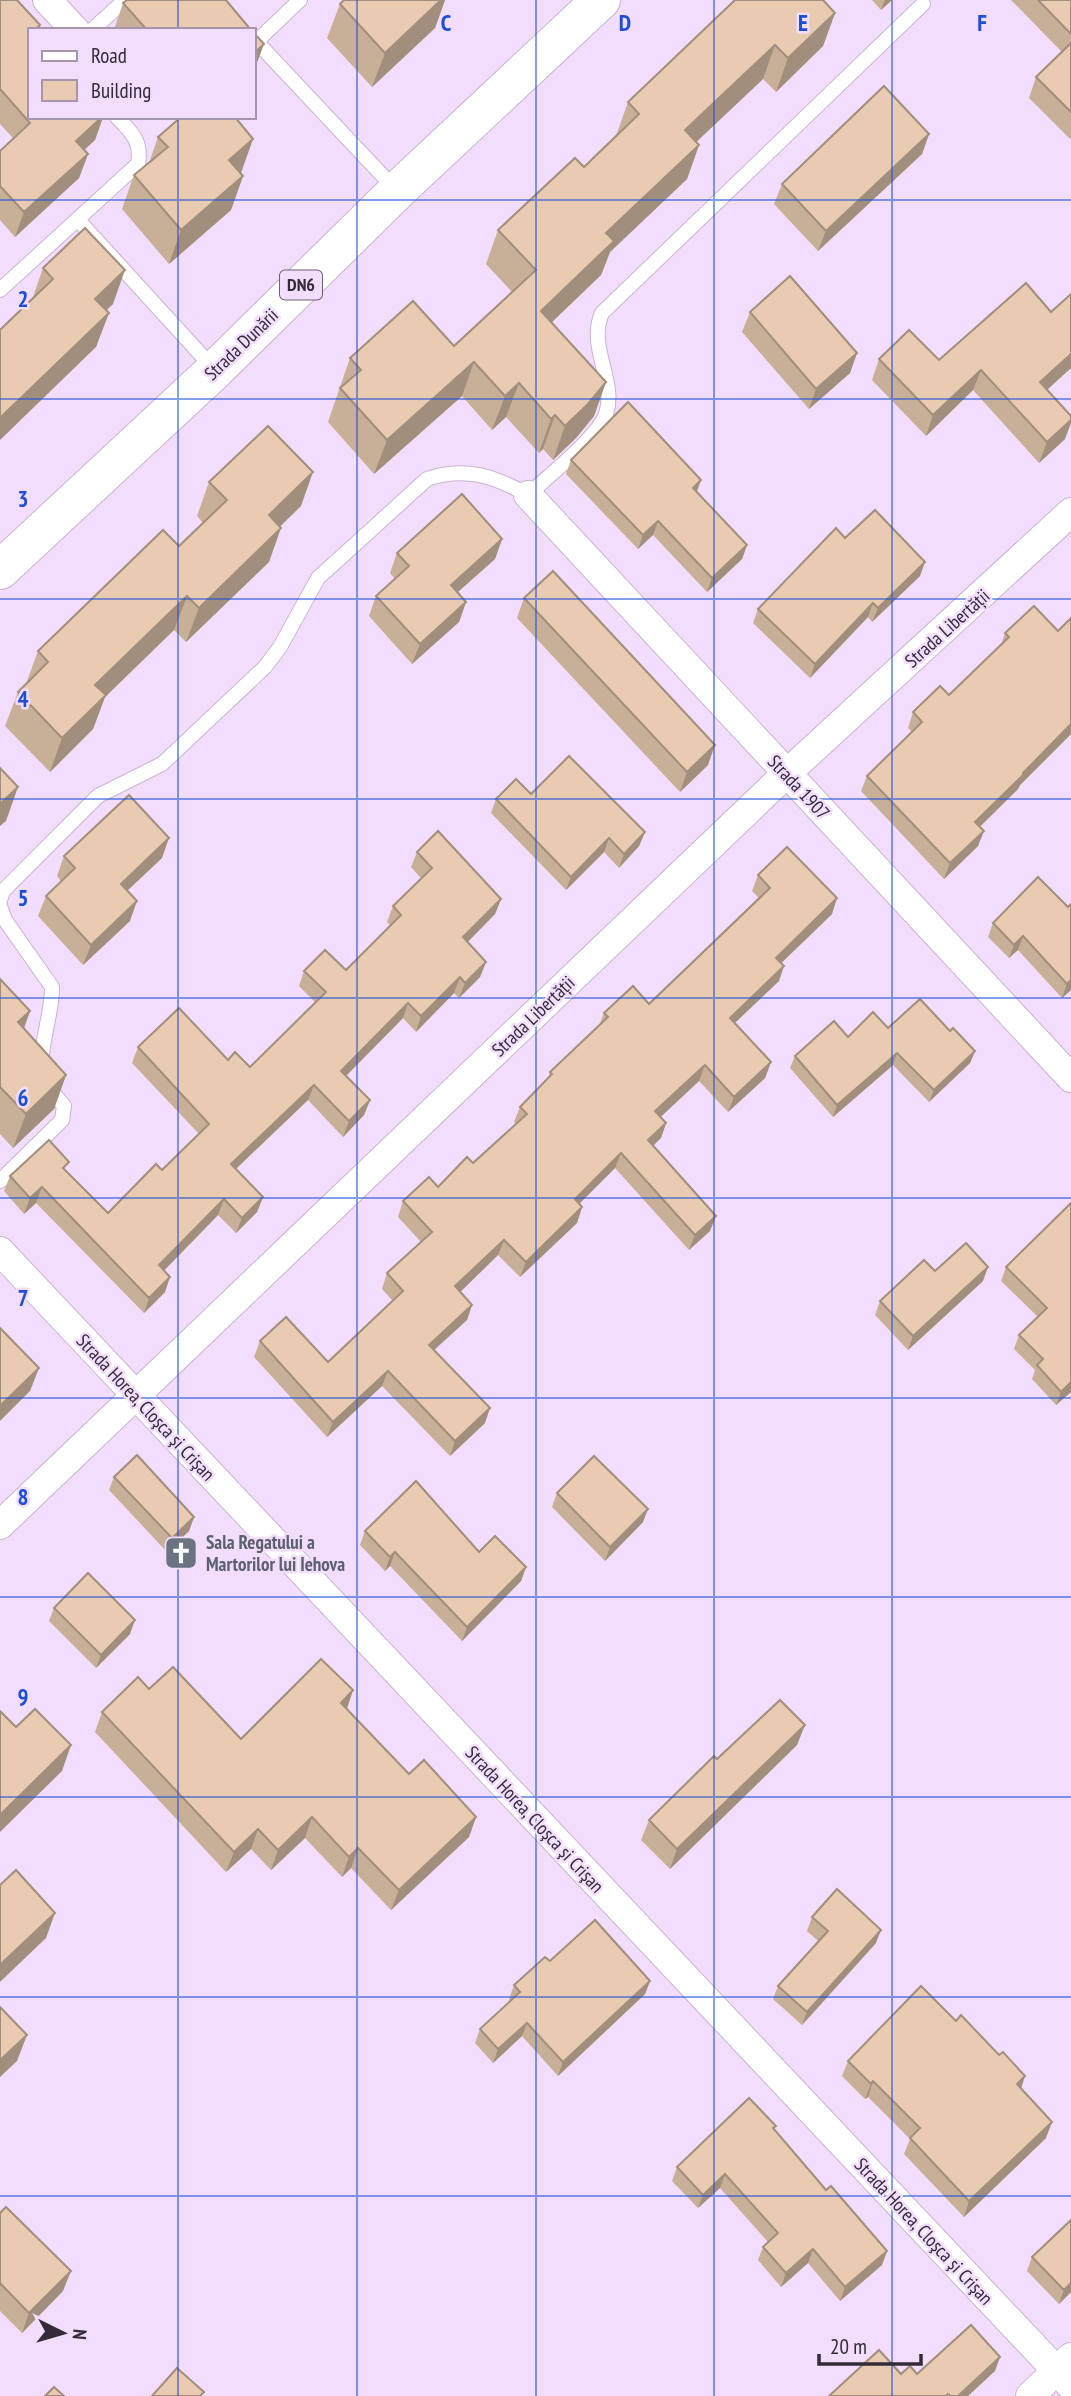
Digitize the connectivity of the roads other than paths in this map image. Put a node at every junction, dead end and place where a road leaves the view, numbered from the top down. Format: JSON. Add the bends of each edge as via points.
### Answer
{"nodes":[{"id":1,"x":47,"y":0,"type":"edge"},
{"id":2,"x":125,"y":0,"type":"edge"},
{"id":3,"x":300,"y":0,"type":"edge"},
{"id":4,"x":601,"y":0,"type":"edge"},
{"id":5,"x":923,"y":4,"type":"dead end"},
{"id":6,"x":73,"y":28,"type":"edge"},
{"id":7,"x":94,"y":28,"type":"edge"},
{"id":8,"x":256,"y":40,"type":"edge"},
{"id":9,"x":256,"y":42,"type":"edge"},
{"id":10,"x":119,"y":119,"type":"edge"},
{"id":11,"x":397,"y":191,"type":"junction"},
{"id":12,"x":78,"y":220,"type":"junction"},
{"id":13,"x":0,"y":290,"type":"edge"},
{"id":14,"x":215,"y":370,"type":"junction"},
{"id":15,"x":528,"y":495,"type":"junction"},
{"id":16,"x":1071,"y":512,"type":"edge"},
{"id":17,"x":0,"y":570,"type":"edge"},
{"id":18,"x":786,"y":774,"type":"junction"},
{"id":19,"x":0,"y":900,"type":"edge"},
{"id":20,"x":0,"y":906,"type":"edge"},
{"id":21,"x":1071,"y":1078,"type":"edge"},
{"id":22,"x":0,"y":1181,"type":"edge"},
{"id":23,"x":0,"y":1251,"type":"edge"},
{"id":24,"x":136,"y":1397,"type":"junction"},
{"id":25,"x":0,"y":1525,"type":"edge"},
{"id":26,"x":1066,"y":2371,"type":"edge"},
{"id":27,"x":1030,"y":2396,"type":"edge"}],
"edges":[{"from":1,"to":6,"type":"street"},
{"from":2,"to":7,"type":"lane"},
{"from":3,"to":8,"type":"lane"},
{"from":4,"to":11,"type":"main road","name":"Strada Dunării","number":"DN6"},
{"from":5,"to":15,"type":"lane","via":[[602,313],[596,337],[608,395],[607,413],[597,430]]},
{"from":9,"to":11,"type":"lane"},
{"from":10,"to":12,"type":"lane","via":[[134,135],[140,151],[138,164]]},
{"from":11,"to":14,"type":"main road","name":"Strada Dunării","number":"DN6"},
{"from":12,"to":13,"type":"lane"},
{"from":12,"to":14,"type":"lane"},
{"from":14,"to":17,"type":"main road","name":"Strada Dunării","number":"DN6"},
{"from":15,"to":18,"type":"street","name":"Strada 1907"},
{"from":15,"to":19,"type":"lane","via":[[485,475],[443,473],[427,479],[318,578],[265,667],[162,764],[98,796],[3,891]]},
{"from":16,"to":18,"type":"street","name":"Strada Libertății"},
{"from":18,"to":21,"type":"street","name":"Strada 1907"},
{"from":18,"to":24,"type":"street","name":"Strada Libertății"},
{"from":20,"to":22,"type":"lane","via":[[52,987],[41,1063],[44,1079],[64,1106],[62,1120]]},
{"from":23,"to":24,"type":"street","name":"Strada Horea, Cloşca şi Crişan"},
{"from":24,"to":25,"type":"street","name":"Strada Libertății"},
{"from":24,"to":26,"type":"street","name":"Strada Horea, Cloşca şi Crişan"},
{"from":26,"to":27,"type":"street"}]}
